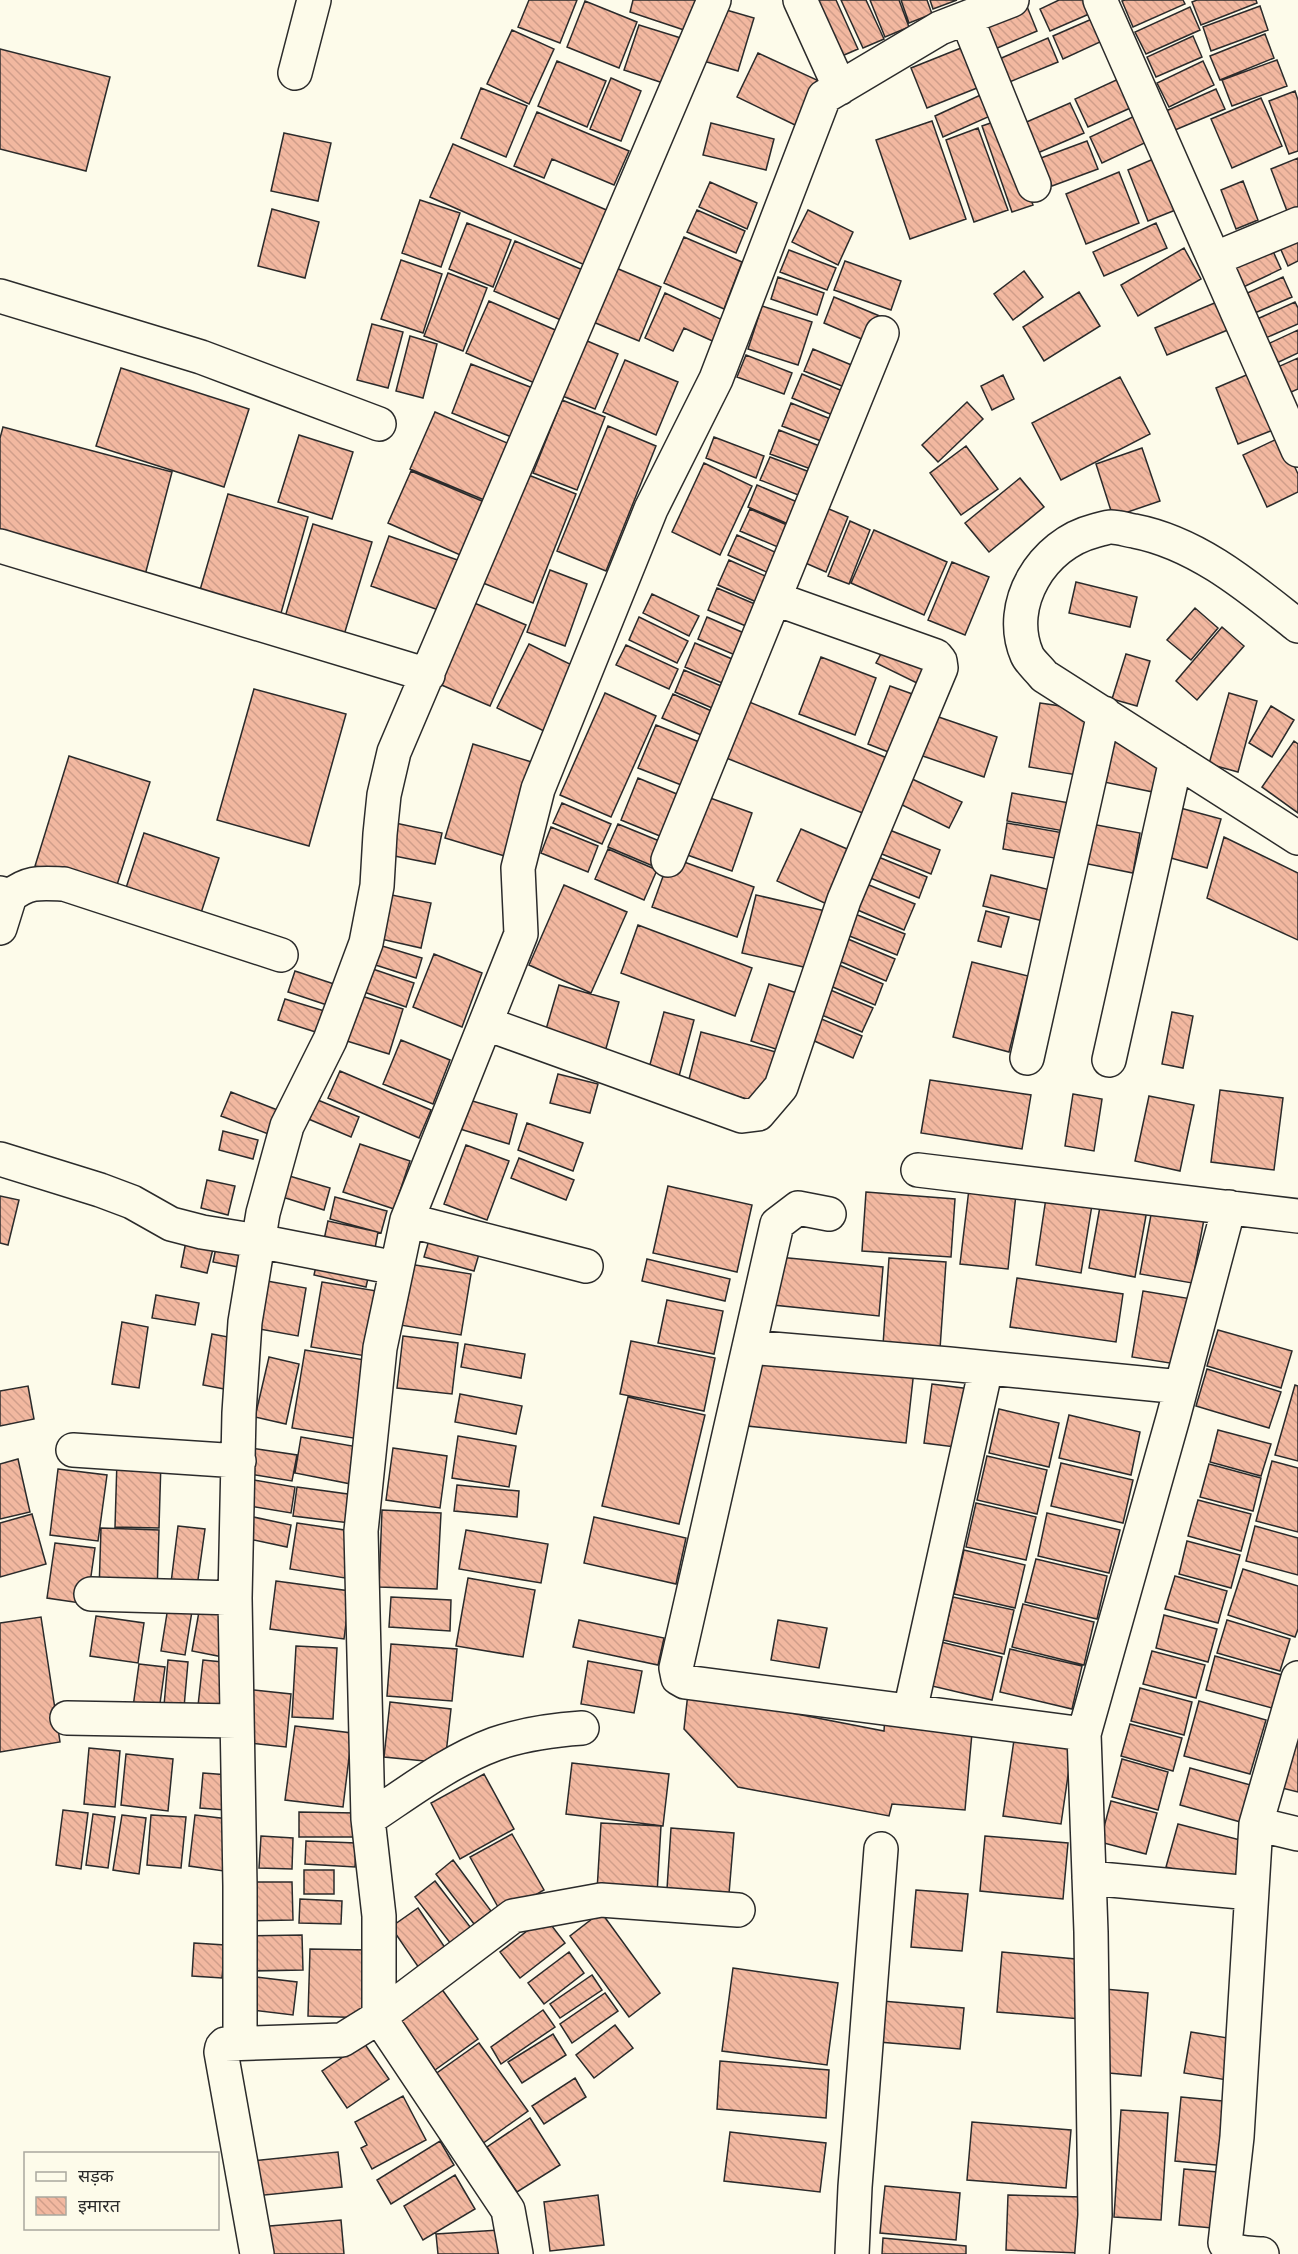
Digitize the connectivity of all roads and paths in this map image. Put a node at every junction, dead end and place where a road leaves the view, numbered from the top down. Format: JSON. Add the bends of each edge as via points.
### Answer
{"nodes":[{"id":1,"x":314,"y":0,"type":"edge"},
{"id":2,"x":714,"y":0,"type":"edge"},
{"id":3,"x":800,"y":0,"type":"edge"},
{"id":4,"x":1012,"y":0,"type":"edge"},
{"id":5,"x":1100,"y":0,"type":"edge"},
{"id":6,"x":967,"y":19,"type":"junction"},
{"id":7,"x":295,"y":73,"type":"dead end"},
{"id":8,"x":840,"y":88,"type":"junction"},
{"id":9,"x":1034,"y":185,"type":"dead end"},
{"id":10,"x":1298,"y":224,"type":"edge"},
{"id":11,"x":1214,"y":259,"type":"junction"},
{"id":12,"x":0,"y":296,"type":"edge"},
{"id":13,"x":882,"y":333,"type":"dead end"},
{"id":14,"x":379,"y":424,"type":"dead end"},
{"id":15,"x":1298,"y":450,"type":"edge"},
{"id":16,"x":0,"y":546,"type":"edge"},
{"id":17,"x":776,"y":599,"type":"junction"},
{"id":18,"x":1298,"y":626,"type":"edge"},
{"id":19,"x":428,"y":675,"type":"junction"},
{"id":20,"x":1104,"y":714,"type":"junction"},
{"id":21,"x":1176,"y":760,"type":"junction"},
{"id":22,"x":1298,"y":838,"type":"edge"},
{"id":23,"x":668,"y":860,"type":"dead end"},
{"id":24,"x":5,"y":895,"type":"edge"},
{"id":25,"x":0,"y":928,"type":"edge"},
{"id":26,"x":281,"y":955,"type":"dead end"},
{"id":27,"x":487,"y":1024,"type":"junction"},
{"id":28,"x":1027,"y":1058,"type":"dead end"},
{"id":29,"x":1109,"y":1060,"type":"dead end"},
{"id":30,"x":0,"y":1159,"type":"edge"},
{"id":31,"x":918,"y":1170,"type":"dead end"},
{"id":32,"x":1229,"y":1207,"type":"junction"},
{"id":33,"x":829,"y":1214,"type":"dead end"},
{"id":34,"x":1298,"y":1215,"type":"edge"},
{"id":35,"x":407,"y":1220,"type":"junction"},
{"id":36,"x":258,"y":1241,"type":"junction"},
{"id":37,"x":586,"y":1266,"type":"dead end"},
{"id":38,"x":396,"y":1268,"type":"junction"},
{"id":39,"x":749,"y":1347,"type":"junction"},
{"id":40,"x":986,"y":1368,"type":"junction"},
{"id":41,"x":1181,"y":1387,"type":"junction"},
{"id":42,"x":73,"y":1450,"type":"dead end"},
{"id":43,"x":239,"y":1461,"type":"junction"},
{"id":44,"x":91,"y":1594,"type":"dead end"},
{"id":45,"x":235,"y":1598,"type":"junction"},
{"id":46,"x":1298,"y":1678,"type":"edge"},
{"id":47,"x":910,"y":1711,"type":"junction"},
{"id":48,"x":67,"y":1718,"type":"dead end"},
{"id":49,"x":236,"y":1721,"type":"junction"},
{"id":50,"x":582,"y":1728,"type":"dead end"},
{"id":51,"x":1084,"y":1734,"type":"junction"},
{"id":52,"x":368,"y":1819,"type":"junction"},
{"id":53,"x":1256,"y":1824,"type":"junction"},
{"id":54,"x":1298,"y":1834,"type":"edge"},
{"id":55,"x":881,"y":1849,"type":"dead end"},
{"id":56,"x":1089,"y":1878,"type":"junction"},
{"id":57,"x":1251,"y":1893,"type":"junction"},
{"id":58,"x":738,"y":1910,"type":"dead end"},
{"id":59,"x":379,"y":2017,"type":"junction"},
{"id":60,"x":240,"y":2043,"type":"junction"},
{"id":61,"x":256,"y":2254,"type":"edge"},
{"id":62,"x":516,"y":2254,"type":"edge"},
{"id":63,"x":852,"y":2254,"type":"edge"},
{"id":64,"x":1092,"y":2254,"type":"edge"},
{"id":65,"x":1262,"y":2254,"type":"edge"}],
"edges":[{"from":1,"to":7,"type":"street"},
{"from":2,"to":19,"type":"street"},
{"from":3,"to":8,"type":"street"},
{"from":4,"to":6,"type":"street"},
{"from":5,"to":11,"type":"street"},
{"from":6,"to":8,"type":"street","via":[[940,28]]},
{"from":6,"to":9,"type":"street"},
{"from":8,"to":27,"type":"street","via":[[824,97],[716,379],[651,509],[538,789],[518,868],[521,934]]},
{"from":10,"to":11,"type":"street"},
{"from":11,"to":15,"type":"street"},
{"from":12,"to":14,"type":"street","via":[[201,357]]},
{"from":13,"to":17,"type":"street"},
{"from":16,"to":19,"type":"street"},
{"from":17,"to":23,"type":"street"},
{"from":17,"to":27,"type":"street","via":[[936,656],[941,668],[844,900],[781,1088],[758,1114],[742,1116]]},
{"from":18,"to":20,"type":"street","via":[[1197,553],[1148,534],[1111,527],[1078,535],[1047,558],[1031,581],[1021,608],[1020,632],[1027,657],[1044,676]]},
{"from":19,"to":36,"type":"street","via":[[394,752],[389,773],[377,886],[366,943],[330,1040],[287,1126]]},
{"from":20,"to":21,"type":"street"},
{"from":20,"to":28,"type":"street"},
{"from":21,"to":22,"type":"street"},
{"from":21,"to":29,"type":"street"},
{"from":24,"to":25,"type":"street"},
{"from":24,"to":26,"type":"street","via":[[36,882],[64,884]]},
{"from":27,"to":35,"type":"street"},
{"from":30,"to":36,"type":"street","via":[[132,1202],[171,1224]]},
{"from":31,"to":32,"type":"street"},
{"from":32,"to":34,"type":"street"},
{"from":32,"to":41,"type":"street"},
{"from":33,"to":39,"type":"street","via":[[798,1208],[777,1224]]},
{"from":35,"to":37,"type":"street"},
{"from":35,"to":38,"type":"street"},
{"from":36,"to":38,"type":"street"},
{"from":36,"to":43,"type":"street","via":[[245,1322]]},
{"from":38,"to":52,"type":"street","via":[[380,1348],[361,1532]]},
{"from":39,"to":40,"type":"street"},
{"from":39,"to":47,"type":"street","via":[[675,1668],[678,1678]]},
{"from":40,"to":41,"type":"street"},
{"from":40,"to":47,"type":"street"},
{"from":41,"to":51,"type":"street"},
{"from":42,"to":43,"type":"street"},
{"from":43,"to":45,"type":"street"},
{"from":44,"to":45,"type":"street"},
{"from":45,"to":49,"type":"street"},
{"from":46,"to":53,"type":"street"},
{"from":47,"to":51,"type":"street"},
{"from":48,"to":49,"type":"street"},
{"from":49,"to":60,"type":"street"},
{"from":50,"to":52,"type":"street","via":[[545,1731],[496,1744],[446,1767]]},
{"from":51,"to":56,"type":"street"},
{"from":52,"to":59,"type":"street","via":[[379,1916]]},
{"from":53,"to":54,"type":"street"},
{"from":53,"to":57,"type":"street"},
{"from":55,"to":63,"type":"street"},
{"from":56,"to":57,"type":"street"},
{"from":56,"to":64,"type":"street","via":[[1095,2215]]},
{"from":57,"to":65,"type":"street","via":[[1237,2137],[1225,2244],[1233,2252]]},
{"from":58,"to":59,"type":"street","via":[[601,1900],[513,1916]]},
{"from":59,"to":60,"type":"street","via":[[342,2040]]},
{"from":59,"to":62,"type":"street","via":[[508,2210]]},
{"from":60,"to":61,"type":"street","via":[[225,2044],[221,2052]]}]}
